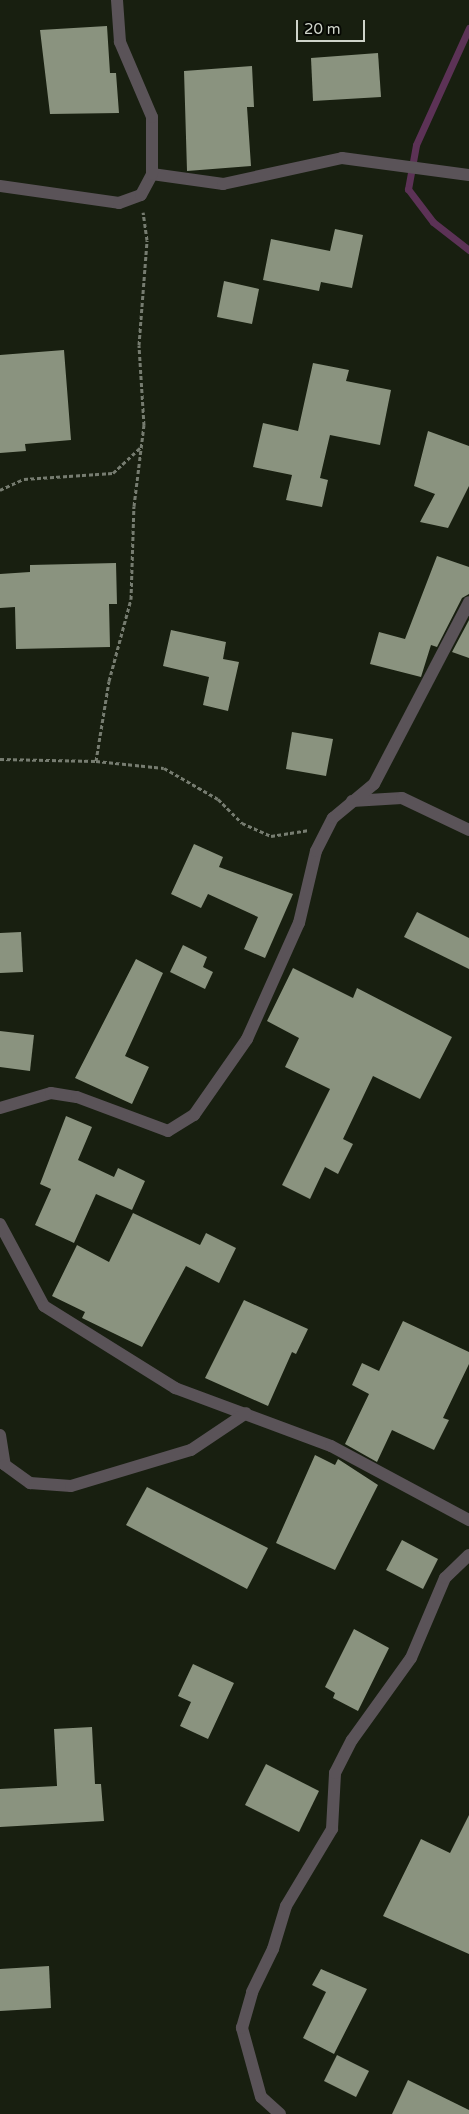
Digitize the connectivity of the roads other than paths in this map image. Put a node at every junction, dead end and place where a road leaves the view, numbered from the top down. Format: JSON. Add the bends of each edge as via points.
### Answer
{"nodes":[{"id":1,"x":117,"y":0,"type":"edge"},
{"id":2,"x":152,"y":174,"type":"junction"},
{"id":3,"x":469,"y":175,"type":"edge"},
{"id":4,"x":0,"y":186,"type":"edge"},
{"id":5,"x":469,"y":602,"type":"edge"},
{"id":6,"x":352,"y":801,"type":"junction"},
{"id":7,"x":469,"y":830,"type":"edge"},
{"id":8,"x":0,"y":1108,"type":"edge"},
{"id":9,"x":0,"y":1224,"type":"edge"},
{"id":10,"x":246,"y":1413,"type":"junction"},
{"id":11,"x":0,"y":1435,"type":"edge"},
{"id":12,"x":469,"y":1520,"type":"edge"},
{"id":13,"x":469,"y":1548,"type":"edge"},
{"id":14,"x":469,"y":1555,"type":"edge"},
{"id":15,"x":280,"y":2114,"type":"edge"}],
"edges":[{"from":1,"to":2,"type":"street","via":[[120,42],[152,118]]},
{"from":2,"to":3,"type":"street","via":[[223,184],[342,158]]},
{"from":2,"to":4,"type":"street","via":[[141,195],[119,203]]},
{"from":5,"to":6,"type":"street","via":[[374,784]]},
{"from":6,"to":7,"type":"street","via":[[402,798]]},
{"from":6,"to":8,"type":"street","via":[[333,818],[316,851],[300,923],[247,1039],[194,1115],[168,1131],[77,1097],[51,1093]]},
{"from":9,"to":10,"type":"street","via":[[44,1306],[175,1388]]},
{"from":10,"to":11,"type":"street","via":[[191,1450],[71,1486],[30,1483],[5,1465]]},
{"from":10,"to":12,"type":"street","via":[[331,1446]]},
{"from":13,"to":14,"type":"street"},
{"from":14,"to":15,"type":"street","via":[[445,1578],[411,1658],[352,1740],[334,1773],[332,1829],[286,1906],[273,1949],[252,1992],[242,2028],[261,2097]]}]}
